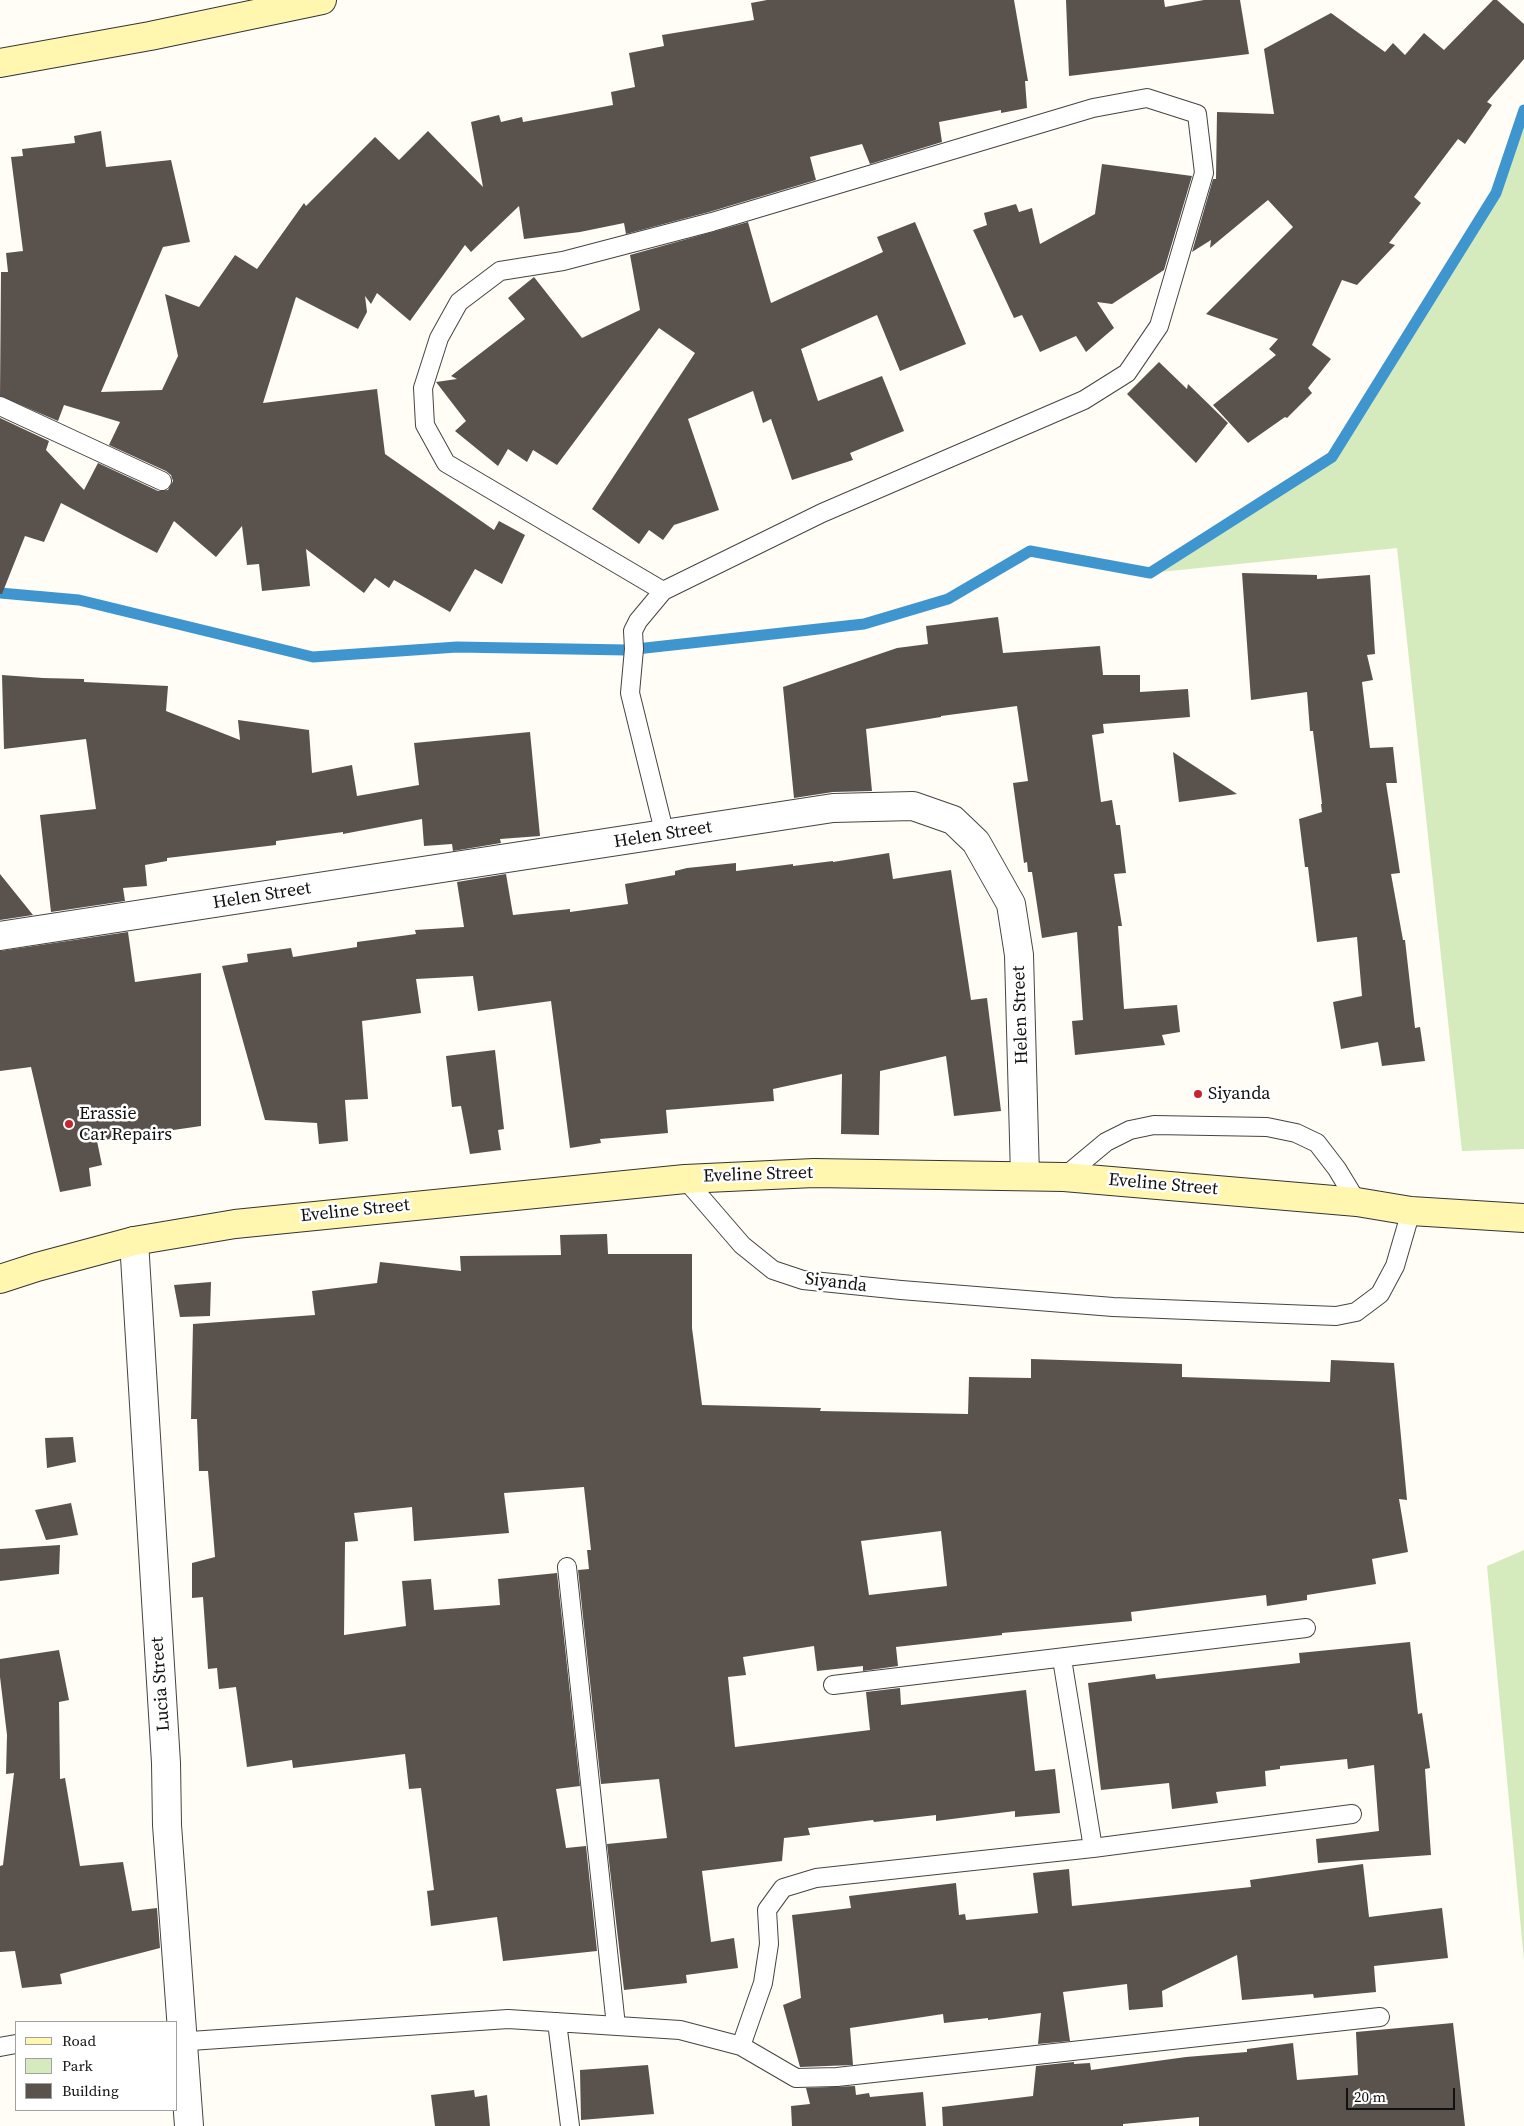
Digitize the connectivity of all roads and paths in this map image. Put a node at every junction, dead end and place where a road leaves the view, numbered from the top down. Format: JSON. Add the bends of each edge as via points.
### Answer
{"nodes":[{"id":1,"x":322,"y":0,"type":"edge"},
{"id":2,"x":0,"y":63,"type":"edge"},
{"id":3,"x":0,"y":406,"type":"edge"},
{"id":4,"x":162,"y":481,"type":"dead end"},
{"id":5,"x":663,"y":591,"type":"junction"},
{"id":6,"x":665,"y":835,"type":"junction"},
{"id":7,"x":0,"y":936,"type":"edge"},
{"id":8,"x":1025,"y":1176,"type":"junction"},
{"id":9,"x":1064,"y":1177,"type":"junction"},
{"id":10,"x":685,"y":1178,"type":"junction"},
{"id":11,"x":1357,"y":1202,"type":"junction"},
{"id":12,"x":1411,"y":1211,"type":"junction"},
{"id":13,"x":1524,"y":1218,"type":"edge"},
{"id":14,"x":134,"y":1241,"type":"junction"},
{"id":15,"x":0,"y":1280,"type":"edge"},
{"id":16,"x":567,"y":1567,"type":"dead end"},
{"id":17,"x":1306,"y":1628,"type":"dead end"},
{"id":18,"x":1062,"y":1659,"type":"junction"},
{"id":19,"x":833,"y":1685,"type":"dead end"},
{"id":20,"x":1352,"y":1814,"type":"dead end"},
{"id":21,"x":1093,"y":1848,"type":"junction"},
{"id":22,"x":1380,"y":2017,"type":"dead end"},
{"id":23,"x":557,"y":2022,"type":"junction"},
{"id":24,"x":616,"y":2026,"type":"junction"},
{"id":25,"x":180,"y":2042,"type":"edge"},
{"id":26,"x":15,"y":2044,"type":"edge"},
{"id":27,"x":741,"y":2046,"type":"junction"},
{"id":28,"x":0,"y":2047,"type":"edge"},
{"id":29,"x":189,"y":2126,"type":"edge"},
{"id":30,"x":570,"y":2126,"type":"edge"}],
"edges":[{"from":1,"to":2,"type":"street"},
{"from":3,"to":4,"type":"lane"},
{"from":5,"to":5,"type":"lane","via":[[822,513],[1084,400],[1127,373],[1159,326],[1204,173],[1197,114],[1147,98],[1093,108],[712,222],[563,261],[500,270],[459,302],[439,338],[423,388],[425,425],[446,462]]},
{"from":5,"to":6,"type":"lane","via":[[638,620],[634,631],[630,694]]},
{"from":6,"to":7,"type":"street","name":"Helen Street"},
{"from":6,"to":8,"type":"street","name":"Helen Street","via":[[833,808],[913,806],[959,825],[976,842],[1011,904],[1019,955]]},
{"from":8,"to":9,"type":"street","name":"Eveline Street"},
{"from":8,"to":10,"type":"street","name":"Eveline Street","via":[[814,1172]]},
{"from":9,"to":11,"type":"street","name":"Eveline Street"},
{"from":9,"to":11,"type":"lane","via":[[1106,1142],[1130,1130],[1154,1125],[1267,1127],[1296,1133],[1317,1143]]},
{"from":10,"to":12,"type":"lane","name":"Siyanda","via":[[742,1245],[772,1270],[803,1280],[1114,1307],[1336,1316],[1356,1312],[1380,1294],[1395,1266]]},
{"from":10,"to":14,"type":"street","name":"Eveline Street","via":[[234,1224]]},
{"from":11,"to":12,"type":"street","name":"Eveline Street"},
{"from":12,"to":13,"type":"street","name":"Eveline Street"},
{"from":14,"to":15,"type":"street","name":"Eveline Street"},
{"from":14,"to":25,"type":"street","name":"Lucia Street"},
{"from":16,"to":24,"type":"lane"},
{"from":17,"to":18,"type":"lane"},
{"from":18,"to":19,"type":"lane"},
{"from":18,"to":21,"type":"lane"},
{"from":20,"to":21,"type":"lane"},
{"from":21,"to":27,"type":"lane","via":[[816,1878],[783,1888],[767,1910],[769,1944],[763,1983]]},
{"from":22,"to":27,"type":"lane","via":[[837,2077],[796,2078]]},
{"from":23,"to":24,"type":"lane"},
{"from":23,"to":25,"type":"lane","via":[[508,2019]]},
{"from":23,"to":30,"type":"lane"},
{"from":24,"to":27,"type":"lane","via":[[680,2030]]},
{"from":25,"to":29,"type":"street","name":"Lucia Street"},
{"from":26,"to":28,"type":"lane"}]}
